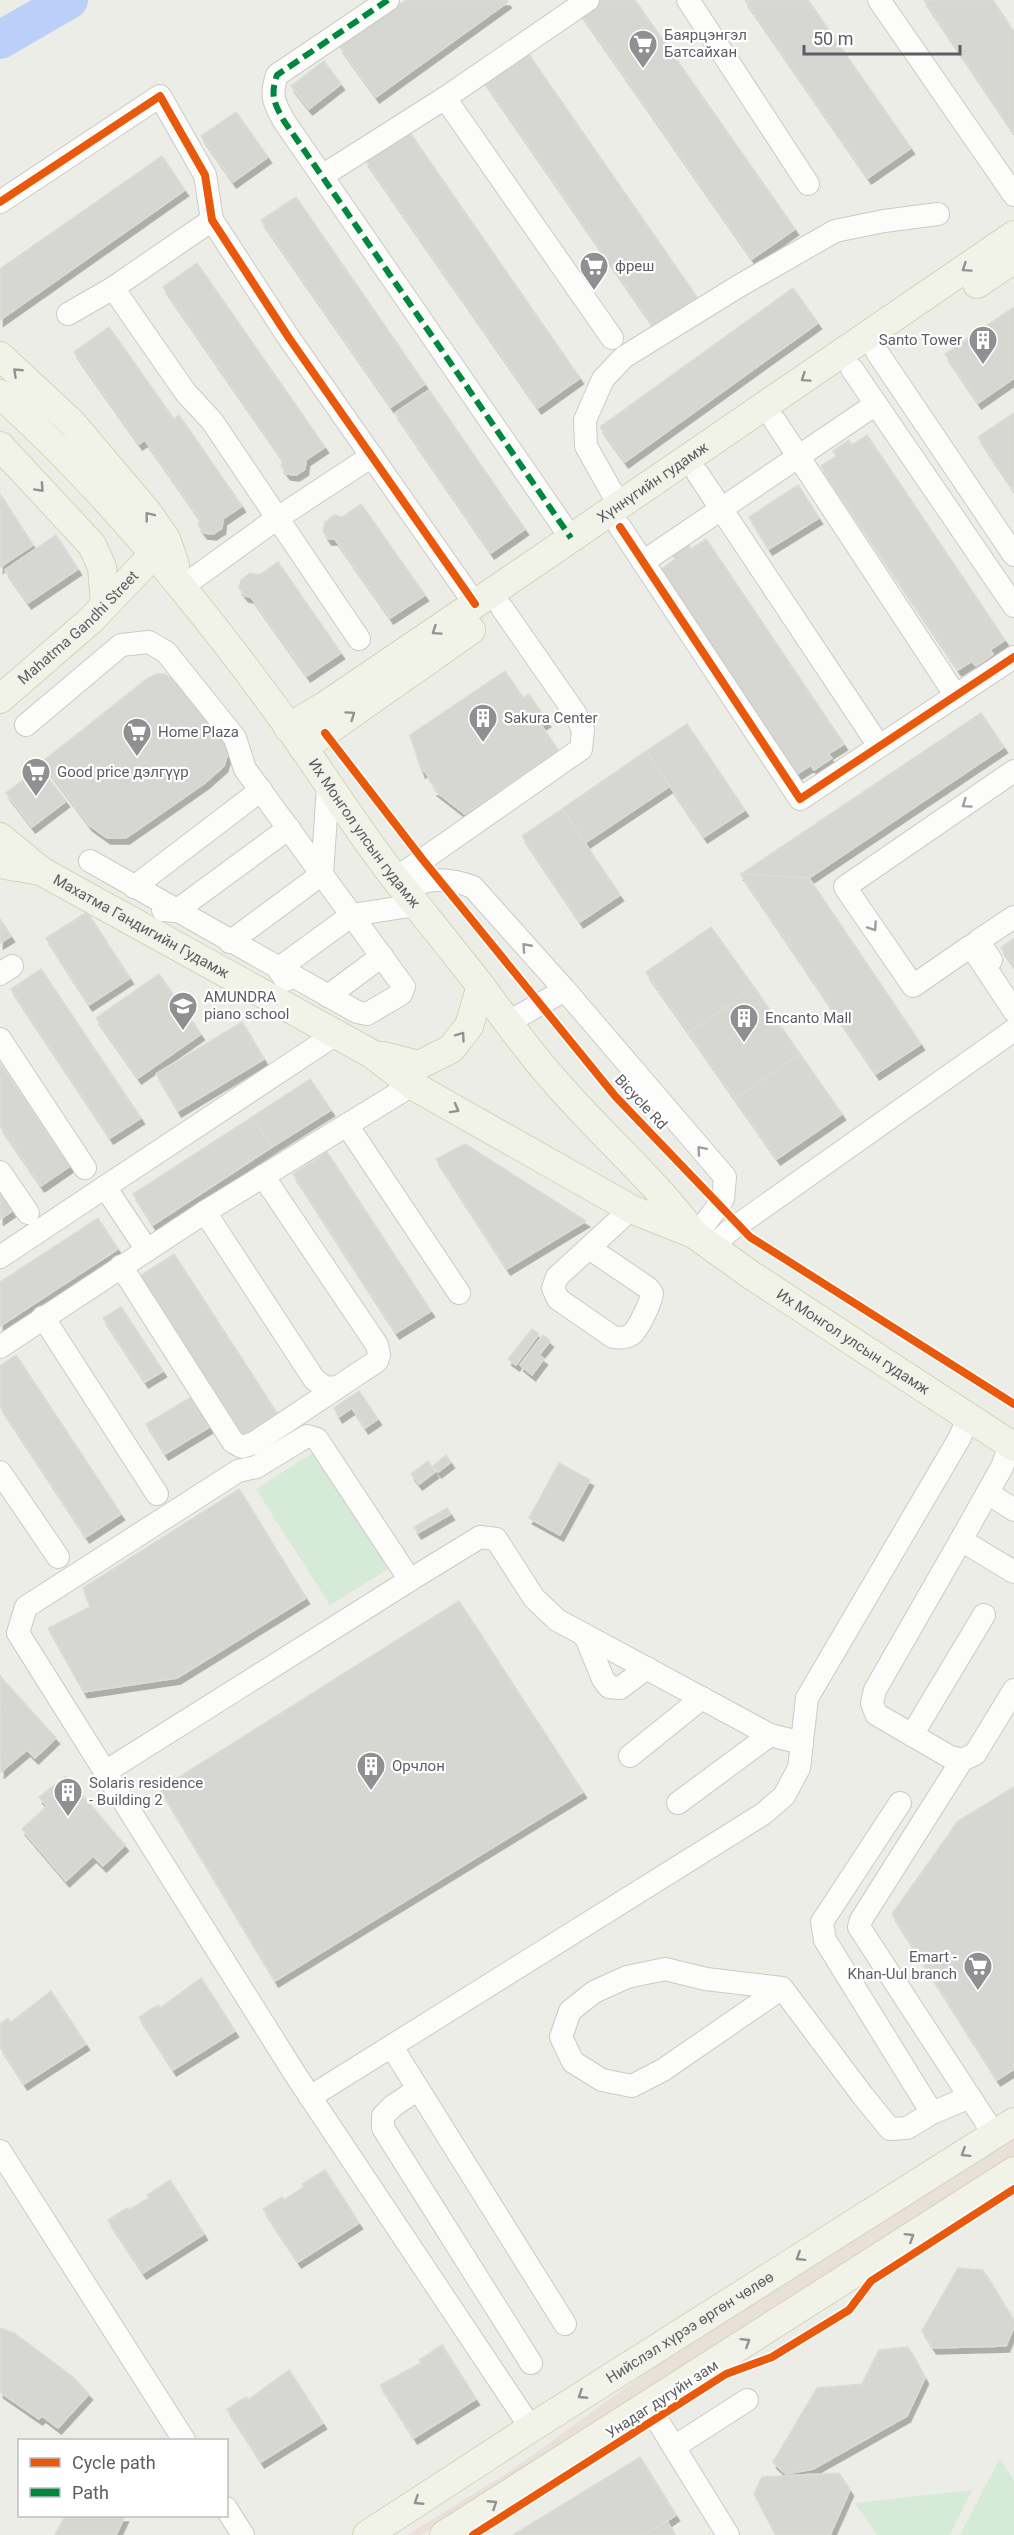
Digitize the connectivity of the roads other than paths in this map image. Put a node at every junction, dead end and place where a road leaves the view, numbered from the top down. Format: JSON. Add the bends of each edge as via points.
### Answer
{"nodes":[{"id":1,"x":388,"y":0,"type":"edge"},
{"id":2,"x":588,"y":0,"type":"edge"},
{"id":3,"x":688,"y":0,"type":"edge"},
{"id":4,"x":879,"y":0,"type":"edge"},
{"id":5,"x":445,"y":98,"type":"junction"},
{"id":6,"x":322,"y":176,"type":"junction"},
{"id":7,"x":808,"y":184,"type":"dead end"},
{"id":8,"x":1014,"y":195,"type":"edge"},
{"id":9,"x":0,"y":202,"type":"edge"},
{"id":10,"x":939,"y":214,"type":"dead end"},
{"id":11,"x":212,"y":220,"type":"junction"},
{"id":12,"x":1014,"y":235,"type":"edge"},
{"id":13,"x":1014,"y":259,"type":"edge"},
{"id":14,"x":113,"y":288,"type":"junction"},
{"id":15,"x":68,"y":314,"type":"dead end"},
{"id":16,"x":612,"y":338,"type":"dead end"},
{"id":17,"x":877,"y":352,"type":"junction"},
{"id":18,"x":0,"y":356,"type":"edge"},
{"id":19,"x":852,"y":369,"type":"junction"},
{"id":20,"x":0,"y":394,"type":"edge"},
{"id":21,"x":876,"y":404,"type":"junction"},
{"id":22,"x":776,"y":421,"type":"junction"},
{"id":23,"x":0,"y":446,"type":"edge"},
{"id":24,"x":798,"y":455,"type":"junction"},
{"id":25,"x":372,"y":456,"type":"junction"},
{"id":26,"x":698,"y":474,"type":"junction"},
{"id":27,"x":721,"y":508,"type":"junction"},
{"id":28,"x":619,"y":516,"type":"junction"},
{"id":29,"x":276,"y":519,"type":"junction"},
{"id":30,"x":571,"y":538,"type":"junction"},
{"id":31,"x":154,"y":554,"type":"junction"},
{"id":32,"x":1014,"y":555,"type":"edge"},
{"id":33,"x":643,"y":562,"type":"junction"},
{"id":34,"x":182,"y":587,"type":"junction"},
{"id":35,"x":105,"y":604,"type":"junction"},
{"id":36,"x":489,"y":606,"type":"junction"},
{"id":37,"x":1014,"y":606,"type":"edge"},
{"id":38,"x":359,"y":639,"type":"dead end"},
{"id":39,"x":1014,"y":657,"type":"edge"},
{"id":40,"x":956,"y":696,"type":"junction"},
{"id":41,"x":0,"y":699,"type":"edge"},
{"id":42,"x":26,"y":725,"type":"dead end"},
{"id":43,"x":295,"y":738,"type":"junction"},
{"id":44,"x":879,"y":746,"type":"junction"},
{"id":45,"x":1014,"y":771,"type":"edge"},
{"id":46,"x":328,"y":787,"type":"junction"},
{"id":47,"x":261,"y":790,"type":"junction"},
{"id":48,"x":289,"y":828,"type":"junction"},
{"id":49,"x":0,"y":837,"type":"edge"},
{"id":50,"x":90,"y":861,"type":"dead end"},
{"id":51,"x":0,"y":864,"type":"edge"},
{"id":52,"x":41,"y":871,"type":"junction"},
{"id":53,"x":322,"y":874,"type":"junction"},
{"id":54,"x":135,"y":887,"type":"junction"},
{"id":55,"x":405,"y":891,"type":"junction"},
{"id":56,"x":105,"y":906,"type":"junction"},
{"id":57,"x":176,"y":911,"type":"junction"},
{"id":58,"x":352,"y":915,"type":"junction"},
{"id":59,"x":1014,"y":917,"type":"edge"},
{"id":60,"x":230,"y":942,"type":"junction"},
{"id":61,"x":382,"y":956,"type":"junction"},
{"id":62,"x":279,"y":969,"type":"junction"},
{"id":63,"x":481,"y":986,"type":"junction"},
{"id":64,"x":565,"y":990,"type":"junction"},
{"id":65,"x":1014,"y":993,"type":"edge"},
{"id":66,"x":328,"y":996,"type":"junction"},
{"id":67,"x":1014,"y":1011,"type":"edge"},
{"id":68,"x":507,"y":1023,"type":"junction"},
{"id":69,"x":325,"y":1028,"type":"junction"},
{"id":70,"x":1014,"y":1030,"type":"edge"},
{"id":71,"x":0,"y":1039,"type":"edge"},
{"id":72,"x":372,"y":1054,"type":"junction"},
{"id":73,"x":412,"y":1085,"type":"junction"},
{"id":74,"x":347,"y":1125,"type":"junction"},
{"id":75,"x":85,"y":1168,"type":"dead end"},
{"id":76,"x":0,"y":1172,"type":"edge"},
{"id":77,"x":262,"y":1176,"type":"junction"},
{"id":78,"x":105,"y":1187,"type":"junction"},
{"id":79,"x":631,"y":1209,"type":"junction"},
{"id":80,"x":205,"y":1212,"type":"junction"},
{"id":81,"x":28,"y":1213,"type":"dead end"},
{"id":82,"x":701,"y":1239,"type":"junction"},
{"id":83,"x":589,"y":1248,"type":"dead end"},
{"id":84,"x":147,"y":1250,"type":"junction"},
{"id":85,"x":0,"y":1257,"type":"edge"},
{"id":86,"x":120,"y":1266,"type":"junction"},
{"id":87,"x":459,"y":1293,"type":"dead end"},
{"id":88,"x":43,"y":1317,"type":"junction"},
{"id":89,"x":0,"y":1347,"type":"edge"},
{"id":90,"x":338,"y":1387,"type":"junction"},
{"id":91,"x":968,"y":1419,"type":"junction"},
{"id":92,"x":1012,"y":1446,"type":"edge"},
{"id":93,"x":0,"y":1473,"type":"edge"},
{"id":94,"x":988,"y":1493,"type":"junction"},
{"id":95,"x":157,"y":1494,"type":"dead end"},
{"id":96,"x":1014,"y":1510,"type":"edge"},
{"id":97,"x":961,"y":1540,"type":"junction"},
{"id":98,"x":58,"y":1557,"type":"dead end"},
{"id":99,"x":1014,"y":1572,"type":"edge"},
{"id":100,"x":410,"y":1580,"type":"junction"},
{"id":101,"x":984,"y":1615,"type":"dead end"},
{"id":102,"x":585,"y":1635,"type":"junction"},
{"id":103,"x":647,"y":1668,"type":"junction"},
{"id":104,"x":1014,"y":1690,"type":"edge"},
{"id":105,"x":702,"y":1698,"type":"junction"},
{"id":106,"x":770,"y":1735,"type":"junction"},
{"id":107,"x":912,"y":1735,"type":"junction"},
{"id":108,"x":802,"y":1743,"type":"junction"},
{"id":109,"x":630,"y":1756,"type":"dead end"},
{"id":110,"x":962,"y":1760,"type":"junction"},
{"id":111,"x":105,"y":1772,"type":"junction"},
{"id":112,"x":678,"y":1803,"type":"dead end"},
{"id":113,"x":900,"y":1803,"type":"dead end"},
{"id":114,"x":782,"y":1988,"type":"junction"},
{"id":115,"x":392,"y":2047,"type":"junction"},
{"id":116,"x":418,"y":2089,"type":"junction"},
{"id":117,"x":310,"y":2097,"type":"junction"},
{"id":118,"x":970,"y":2097,"type":"junction"},
{"id":119,"x":932,"y":2113,"type":"junction"},
{"id":120,"x":1004,"y":2128,"type":"edge"},
{"id":121,"x":0,"y":2151,"type":"edge"},
{"id":122,"x":1014,"y":2171,"type":"edge"},
{"id":123,"x":565,"y":2324,"type":"dead end"},
{"id":124,"x":531,"y":2363,"type":"dead end"},
{"id":125,"x":747,"y":2400,"type":"dead end"},
{"id":126,"x":648,"y":2405,"type":"junction"},
{"id":127,"x":531,"y":2428,"type":"junction"},
{"id":128,"x":182,"y":2439,"type":"edge"},
{"id":129,"x":674,"y":2447,"type":"junction"},
{"id":130,"x":228,"y":2511,"type":"edge"},
{"id":131,"x":243,"y":2535,"type":"edge"},
{"id":132,"x":367,"y":2535,"type":"edge"},
{"id":133,"x":444,"y":2535,"type":"edge"},
{"id":134,"x":728,"y":2535,"type":"edge"}],
"edges":[{"from":1,"to":6,"type":"street","via":[[277,75],[272,90],[274,103]]},
{"from":2,"to":5,"type":"street"},
{"from":3,"to":7,"type":"street"},
{"from":4,"to":8,"type":"street"},
{"from":5,"to":6,"type":"street"},
{"from":5,"to":16,"type":"street"},
{"from":6,"to":30,"type":"street"},
{"from":9,"to":11,"type":"street","via":[[160,96],[206,175]]},
{"from":10,"to":28,"type":"street","via":[[835,231],[624,357],[603,379],[585,420],[586,446]]},
{"from":11,"to":14,"type":"street"},
{"from":11,"to":25,"type":"street"},
{"from":12,"to":28,"type":"main road","name":"Хүннүгийн гудамж","one_way":true},
{"from":13,"to":17,"type":"main road","name":"Хүннүгийн гудамж"},
{"from":14,"to":15,"type":"street"},
{"from":14,"to":29,"type":"street","via":[[186,393],[212,421]]},
{"from":17,"to":19,"type":"main road","name":"Хүннүгийн гудамж"},
{"from":17,"to":32,"type":"street"},
{"from":34,"to":18,"type":"main road","one_way":true,"via":[[166,539],[148,513],[72,423]]},
{"from":19,"to":21,"type":"street"},
{"from":19,"to":22,"type":"main road","name":"Хүннүгийн гудамж"},
{"from":20,"to":31,"type":"main road","name":"Их Монгол улсын гудамж","via":[[36,427]]},
{"from":21,"to":24,"type":"street"},
{"from":21,"to":37,"type":"street"},
{"from":22,"to":24,"type":"street"},
{"from":22,"to":26,"type":"main road","name":"Хүннүгийн гудамж"},
{"from":23,"to":35,"type":"main road","one_way":true,"via":[[92,544],[102,567]]},
{"from":24,"to":27,"type":"street"},
{"from":24,"to":40,"type":"street"},
{"from":25,"to":29,"type":"street"},
{"from":25,"to":36,"type":"street"},
{"from":26,"to":27,"type":"street"},
{"from":26,"to":28,"type":"main road","name":"Хүннүгийн гудамж"},
{"from":27,"to":33,"type":"street"},
{"from":27,"to":44,"type":"street"},
{"from":28,"to":30,"type":"main road","name":"Хүннүгийн гудамж"},
{"from":28,"to":33,"type":"street"},
{"from":28,"to":36,"type":"main road","name":"Хүннүгийн гудамж"},
{"from":29,"to":34,"type":"street"},
{"from":29,"to":38,"type":"street"},
{"from":30,"to":36,"type":"main road","name":"Хүннүгийн гудамж"},
{"from":31,"to":34,"type":"main road","name":"Их Монгол улсын гудамж"},
{"from":31,"to":35,"type":"main road","name":"Mahatma Gandhi Street"},
{"from":33,"to":44,"type":"street","via":[[800,799]]},
{"from":34,"to":43,"type":"main road","name":"Их Монгол улсын гудамж"},
{"from":35,"to":41,"type":"main road","name":"Mahatma Gandhi Street"},
{"from":36,"to":43,"type":"main road","name":"Хүннүгийн гудамж","via":[[326,705]]},
{"from":36,"to":55,"type":"street","via":[[575,713],[583,730],[581,749]]},
{"from":39,"to":40,"type":"street"},
{"from":40,"to":44,"type":"street"},
{"from":42,"to":47,"type":"street","via":[[122,645],[148,642],[166,652],[235,738],[245,769]]},
{"from":43,"to":46,"type":"main road","name":"Их Монгол улсын гудамж"},
{"from":45,"to":67,"type":"street","one_way":true,"via":[[845,887],[914,986],[971,946]]},
{"from":46,"to":53,"type":"street"},
{"from":46,"to":55,"type":"main road","name":"Их Монгол улсын гудамж"},
{"from":47,"to":48,"type":"street"},
{"from":47,"to":54,"type":"street"},
{"from":48,"to":53,"type":"street"},
{"from":48,"to":57,"type":"street"},
{"from":49,"to":52,"type":"main road"},
{"from":50,"to":54,"type":"street"},
{"from":51,"to":52,"type":"main road","name":"Махатма Гандигийн Гудамж"},
{"from":52,"to":56,"type":"main road","name":"Махатма Гандигийн Гудамж"},
{"from":53,"to":58,"type":"street"},
{"from":53,"to":60,"type":"street"},
{"from":54,"to":57,"type":"street"},
{"from":55,"to":58,"type":"street"},
{"from":55,"to":63,"type":"main road","name":"Их Монгол улсын гудамж"},
{"from":64,"to":55,"type":"street","one_way":true,"via":[[473,887],[439,880],[413,884]]},
{"from":56,"to":57,"type":"street"},
{"from":56,"to":69,"type":"main road","name":"Махатма Гандигийн Гудамж"},
{"from":57,"to":60,"type":"street"},
{"from":58,"to":61,"type":"street"},
{"from":58,"to":62,"type":"street"},
{"from":59,"to":65,"type":"street","via":[[978,941]]},
{"from":60,"to":62,"type":"street"},
{"from":61,"to":66,"type":"street"},
{"from":61,"to":66,"type":"street","via":[[404,987],[401,994],[367,1014]]},
{"from":62,"to":66,"type":"street"},
{"from":62,"to":69,"type":"street"},
{"from":63,"to":68,"type":"main road","name":"Их Монгол улсын гудамж"},
{"from":72,"to":63,"type":"main road","one_way":true,"via":[[419,1065],[451,1049],[468,1026]]},
{"from":64,"to":68,"type":"street"},
{"from":82,"to":64,"type":"street","one_way":true,"via":[[723,1199],[725,1178]]},
{"from":68,"to":82,"type":"main road","name":"Их Монгол улсын гудамж"},
{"from":69,"to":72,"type":"main road","name":"Махатма Гандигийн Гудамж"},
{"from":69,"to":78,"type":"street"},
{"from":70,"to":82,"type":"street","via":[[728,1232]]},
{"from":71,"to":75,"type":"street"},
{"from":72,"to":73,"type":"main road","name":"Их Монгол улсын гудамж"},
{"from":73,"to":74,"type":"street"},
{"from":73,"to":79,"type":"main road","name":"Их Монгол улсын гудамж","one_way":true},
{"from":74,"to":77,"type":"street"},
{"from":74,"to":87,"type":"street"},
{"from":76,"to":81,"type":"street"},
{"from":77,"to":80,"type":"street"},
{"from":77,"to":90,"type":"street","via":[[377,1345],[377,1362]]},
{"from":78,"to":84,"type":"street"},
{"from":78,"to":85,"type":"street"},
{"from":79,"to":82,"type":"main road","name":"Их Монгол улсын гудамж"},
{"from":79,"to":83,"type":"street"},
{"from":80,"to":84,"type":"street"},
{"from":80,"to":90,"type":"street","via":[[314,1379],[326,1388]]},
{"from":82,"to":91,"type":"main road","name":"Их Монгол улсын гудамж"},
{"from":84,"to":86,"type":"street"},
{"from":86,"to":88,"type":"street"},
{"from":86,"to":90,"type":"street","via":[[233,1442],[242,1447]]},
{"from":88,"to":89,"type":"street"},
{"from":88,"to":95,"type":"street"},
{"from":91,"to":92,"type":"main road","name":"Их Монгол улсын гудамж"},
{"from":91,"to":108,"type":"street","via":[[807,1698]]},
{"from":92,"to":94,"type":"street"},
{"from":93,"to":98,"type":"street"},
{"from":94,"to":96,"type":"street"},
{"from":94,"to":97,"type":"street"},
{"from":97,"to":99,"type":"street"},
{"from":97,"to":107,"type":"street","via":[[875,1690],[872,1703],[876,1714]]},
{"from":100,"to":102,"type":"street","via":[[480,1536],[496,1539],[534,1598],[557,1620]]},
{"from":100,"to":111,"type":"street"},
{"from":100,"to":111,"type":"street","via":[[317,1439],[307,1436],[256,1467],[238,1471],[26,1607],[18,1632]]},
{"from":101,"to":107,"type":"street"},
{"from":102,"to":103,"type":"street"},
{"from":102,"to":103,"type":"street","via":[[609,1687],[620,1688]]},
{"from":103,"to":105,"type":"street"},
{"from":104,"to":110,"type":"street","via":[[975,1754]]},
{"from":105,"to":106,"type":"street"},
{"from":105,"to":109,"type":"street"},
{"from":106,"to":108,"type":"street"},
{"from":106,"to":112,"type":"street"},
{"from":107,"to":110,"type":"street"},
{"from":108,"to":115,"type":"street","via":[[799,1768],[784,1796],[763,1814]]},
{"from":110,"to":118,"type":"street","via":[[859,1928]]},
{"from":111,"to":117,"type":"street"},
{"from":113,"to":119,"type":"street","via":[[822,1922],[825,1940]]},
{"from":114,"to":114,"type":"street","via":[[663,2070],[632,2086],[602,2080],[573,2062],[561,2037],[570,2011],[594,1992],[627,1977],[665,1969],[706,1979]]},
{"from":114,"to":119,"type":"street","via":[[890,2129],[908,2128]]},
{"from":115,"to":116,"type":"street"},
{"from":115,"to":117,"type":"street"},
{"from":116,"to":123,"type":"street"},
{"from":116,"to":124,"type":"street","via":[[383,2116],[383,2128]]},
{"from":117,"to":127,"type":"street"},
{"from":118,"to":119,"type":"street"},
{"from":118,"to":120,"type":"street"},
{"from":120,"to":127,"type":"main road","name":"Нийслэл хүрээ өргөн чөлөө","one_way":true},
{"from":121,"to":128,"type":"street"},
{"from":126,"to":122,"type":"main road","one_way":true},
{"from":125,"to":129,"type":"street"},
{"from":126,"to":129,"type":"street"},
{"from":133,"to":126,"type":"main road","one_way":true},
{"from":127,"to":132,"type":"main road","name":"Нийслэл хүрээ өргөн чөлөө","one_way":true},
{"from":129,"to":134,"type":"street"},
{"from":130,"to":131,"type":"street"}]}
